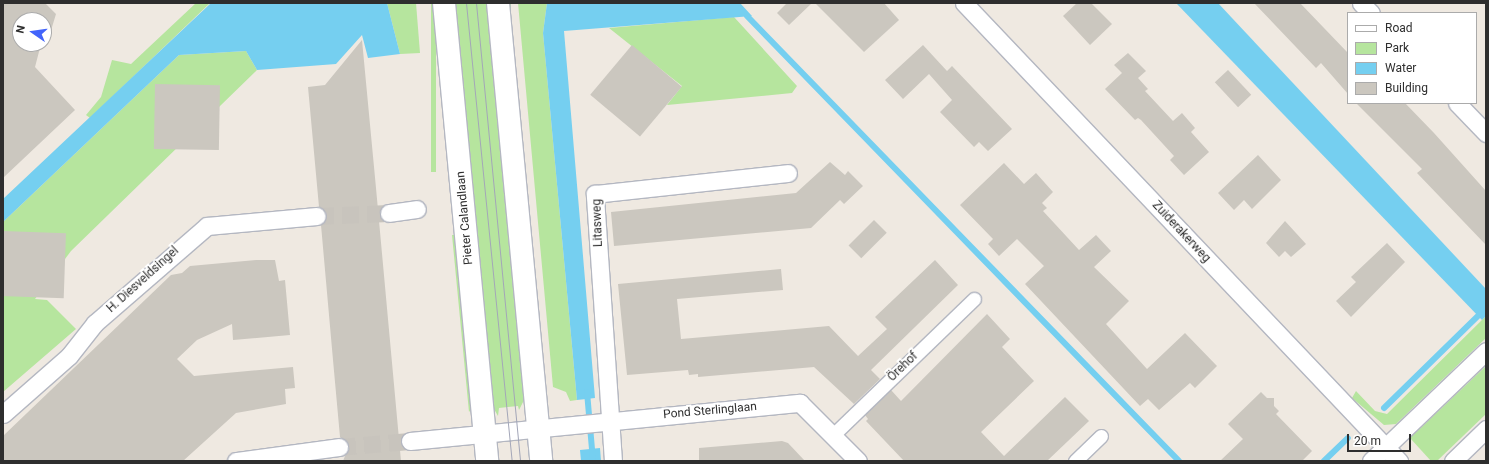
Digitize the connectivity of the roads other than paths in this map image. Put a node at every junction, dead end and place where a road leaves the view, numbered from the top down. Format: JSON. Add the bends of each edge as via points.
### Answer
{"nodes":[{"id":1,"x":444,"y":3,"type":"edge"},
{"id":2,"x":498,"y":3,"type":"edge"},
{"id":3,"x":964,"y":3,"type":"edge"},
{"id":4,"x":1361,"y":3,"type":"edge"},
{"id":5,"x":1370,"y":12,"type":"edge"},
{"id":6,"x":1458,"y":104,"type":"edge"},
{"id":7,"x":1486,"y":133,"type":"edge"},
{"id":8,"x":788,"y":173,"type":"dead end"},
{"id":9,"x":417,"y":209,"type":"dead end"},
{"id":10,"x":390,"y":213,"type":"tunnel mouth"},
{"id":11,"x":317,"y":216,"type":"tunnel mouth"},
{"id":12,"x":974,"y":300,"type":"dead end"},
{"id":13,"x":1486,"y":351,"type":"edge"},
{"id":14,"x":3,"y":414,"type":"edge"},
{"id":15,"x":605,"y":421,"type":"junction"},
{"id":16,"x":538,"y":427,"type":"junction"},
{"id":17,"x":1486,"y":429,"type":"edge"},
{"id":18,"x":484,"y":433,"type":"junction"},
{"id":19,"x":833,"y":435,"type":"junction"},
{"id":20,"x":1101,"y":436,"type":"dead end"},
{"id":21,"x":410,"y":441,"type":"tunnel mouth"},
{"id":22,"x":339,"y":447,"type":"tunnel mouth"},
{"id":23,"x":1385,"y":447,"type":"junction"},
{"id":24,"x":236,"y":461,"type":"edge"},
{"id":25,"x":487,"y":461,"type":"edge"},
{"id":26,"x":541,"y":461,"type":"edge"},
{"id":27,"x":613,"y":461,"type":"edge"},
{"id":28,"x":858,"y":461,"type":"edge"},
{"id":29,"x":1075,"y":461,"type":"edge"},
{"id":30,"x":1371,"y":461,"type":"edge"},
{"id":31,"x":1399,"y":461,"type":"edge"},
{"id":32,"x":1453,"y":461,"type":"edge"}],
"edges":[{"from":1,"to":18,"type":"main road","name":"Pieter Calandlaan"},
{"from":2,"to":16,"type":"main road"},
{"from":3,"to":23,"type":"street","name":"Zuiderakerweg"},
{"from":4,"to":5,"type":"street"},
{"from":6,"to":7,"type":"street"},
{"from":8,"to":15,"type":"street","name":"Litasweg","via":[[595,194]]},
{"from":9,"to":10,"type":"street"},
{"from":11,"to":14,"type":"street","name":"H. Diesveldsingel","via":[[207,226],[94,323],[69,356]]},
{"from":12,"to":19,"type":"street","name":"Örehof"},
{"from":13,"to":23,"type":"street"},
{"from":15,"to":16,"type":"street","name":"Pond Sterlinglaan"},
{"from":15,"to":19,"type":"street","name":"Pond Sterlinglaan","via":[[800,403]]},
{"from":15,"to":27,"type":"street"},
{"from":16,"to":18,"type":"street"},
{"from":16,"to":26,"type":"main road"},
{"from":17,"to":32,"type":"street"},
{"from":18,"to":21,"type":"street"},
{"from":18,"to":25,"type":"main road","name":"Pieter Calandlaan"},
{"from":19,"to":28,"type":"street","name":"Pond Sterlinglaan"},
{"from":20,"to":29,"type":"street"},
{"from":22,"to":24,"type":"street"},
{"from":23,"to":30,"type":"street"},
{"from":23,"to":31,"type":"street","name":"Zuiderakerweg"}]}
